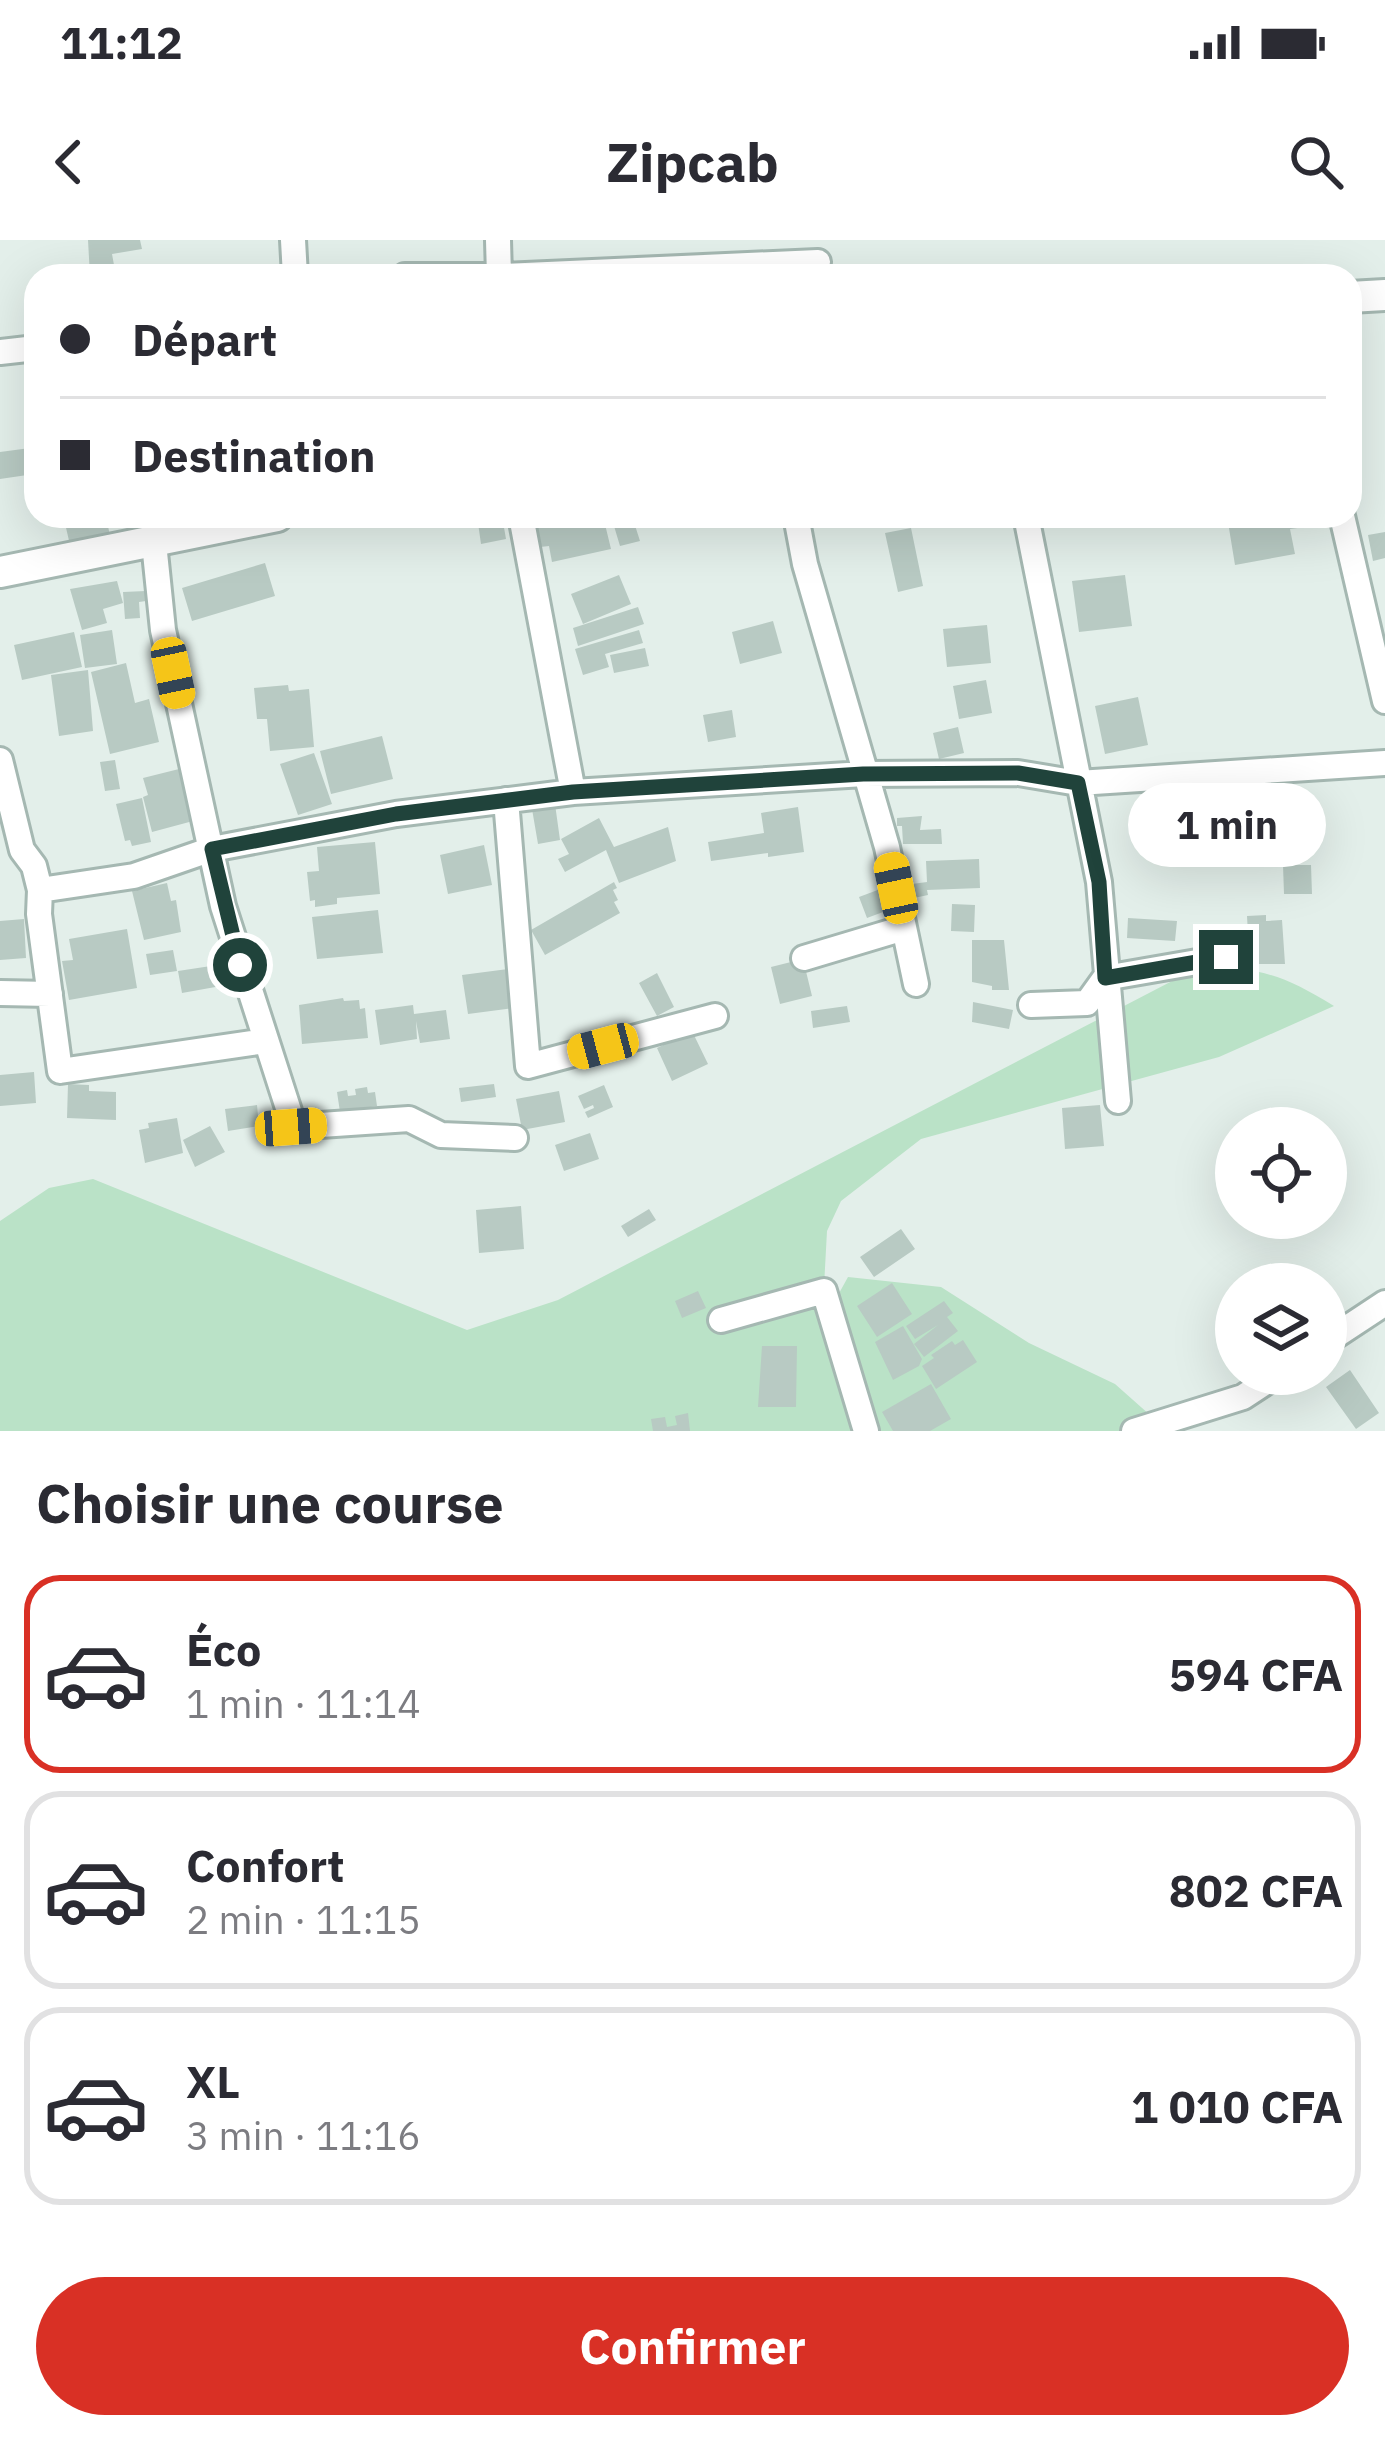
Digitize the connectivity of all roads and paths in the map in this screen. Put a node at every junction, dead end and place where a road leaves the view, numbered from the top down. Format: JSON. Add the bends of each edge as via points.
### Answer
{"nodes":[{"id":1,"x":818,"y":262,"type":"dead end"},
{"id":2,"x":772,"y":264,"type":"edge"},
{"id":3,"x":222,"y":528,"type":"edge"},
{"id":4,"x":523,"y":528,"type":"edge"},
{"id":5,"x":798,"y":528,"type":"edge"},
{"id":6,"x":1029,"y":528,"type":"edge"},
{"id":7,"x":1345,"y":528,"type":"edge"},
{"id":8,"x":154,"y":543,"type":"junction"},
{"id":9,"x":0,"y":572,"type":"edge"},
{"id":10,"x":1385,"y":701,"type":"edge"},
{"id":11,"x":0,"y":760,"type":"edge"},
{"id":12,"x":1385,"y":763,"type":"edge"},
{"id":13,"x":863,"y":774,"type":"junction"},
{"id":14,"x":1078,"y":783,"type":"junction"},
{"id":15,"x":573,"y":792,"type":"junction"},
{"id":16,"x":506,"y":800,"type":"junction"},
{"id":17,"x":212,"y":849,"type":"junction"},
{"id":18,"x":40,"y":890,"type":"junction"},
{"id":19,"x":904,"y":928,"type":"junction"},
{"id":20,"x":1226,"y":957,"type":"dead end"},
{"id":21,"x":804,"y":958,"type":"dead end"},
{"id":22,"x":1105,"y":978,"type":"junction"},
{"id":23,"x":916,"y":984,"type":"dead end"},
{"id":24,"x":0,"y":993,"type":"edge"},
{"id":25,"x":50,"y":994,"type":"junction"},
{"id":26,"x":1031,"y":1005,"type":"dead end"},
{"id":27,"x":715,"y":1016,"type":"dead end"},
{"id":28,"x":266,"y":1041,"type":"junction"},
{"id":29,"x":1118,"y":1101,"type":"dead end"},
{"id":30,"x":515,"y":1138,"type":"dead end"},
{"id":31,"x":1385,"y":1303,"type":"edge"},
{"id":32,"x":721,"y":1320,"type":"dead end"},
{"id":33,"x":1347,"y":1328,"type":"edge"},
{"id":34,"x":1246,"y":1395,"type":"edge"},
{"id":35,"x":866,"y":1431,"type":"edge"},
{"id":36,"x":1134,"y":1431,"type":"edge"}],
"edges":[{"from":1,"to":2,"type":"street"},
{"from":3,"to":8,"type":"street"},
{"from":4,"to":15,"type":"street"},
{"from":5,"to":13,"type":"street"},
{"from":6,"to":14,"type":"street"},
{"from":7,"to":10,"type":"street"},
{"from":8,"to":9,"type":"street"},
{"from":8,"to":17,"type":"street","via":[[163,631]]},
{"from":11,"to":18,"type":"street"},
{"from":12,"to":14,"type":"street"},
{"from":13,"to":14,"type":"street","via":[[1018,773]]},
{"from":13,"to":15,"type":"street"},
{"from":13,"to":19,"type":"street"},
{"from":14,"to":22,"type":"street","via":[[1099,882]]},
{"from":15,"to":16,"type":"street"},
{"from":16,"to":17,"type":"street"},
{"from":16,"to":27,"type":"street","via":[[528,1066]]},
{"from":17,"to":18,"type":"street","via":[[134,876]]},
{"from":17,"to":28,"type":"street"},
{"from":18,"to":25,"type":"street"},
{"from":19,"to":21,"type":"street"},
{"from":19,"to":23,"type":"street"},
{"from":20,"to":22,"type":"street"},
{"from":22,"to":26,"type":"street","via":[[1087,1003]]},
{"from":22,"to":29,"type":"street"},
{"from":24,"to":25,"type":"street"},
{"from":25,"to":28,"type":"street","via":[[60,1071]]},
{"from":28,"to":30,"type":"street","via":[[291,1127],[409,1119],[441,1135]]},
{"from":31,"to":33,"type":"street"},
{"from":32,"to":35,"type":"street","via":[[824,1291]]},
{"from":34,"to":36,"type":"street"}]}
